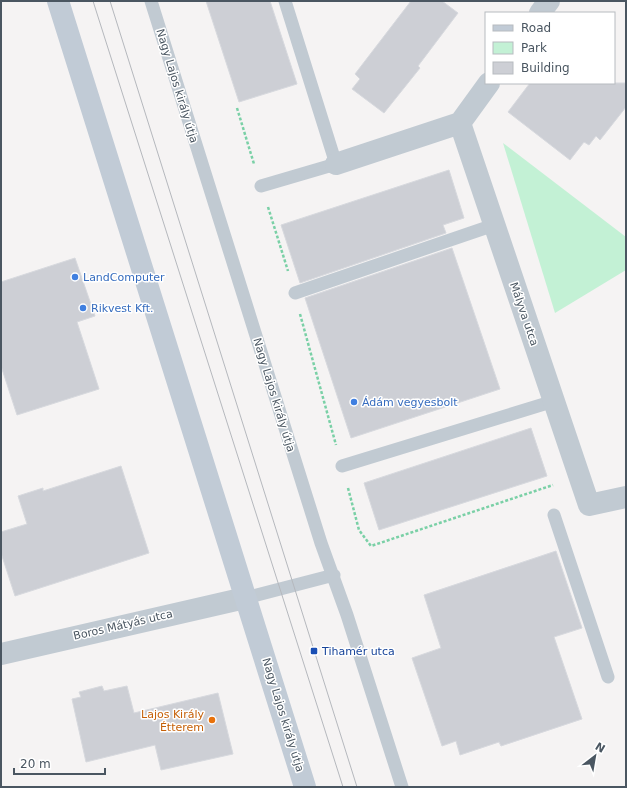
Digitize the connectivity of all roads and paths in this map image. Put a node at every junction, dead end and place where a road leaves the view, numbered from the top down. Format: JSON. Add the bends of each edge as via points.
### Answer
{"nodes":[{"id":1,"x":58,"y":1,"type":"edge"},
{"id":2,"x":151,"y":1,"type":"edge"},
{"id":3,"x":286,"y":1,"type":"edge"},
{"id":4,"x":549,"y":1,"type":"edge"},
{"id":5,"x":541,"y":12,"type":"edge"},
{"id":6,"x":488,"y":84,"type":"edge"},
{"id":7,"x":237,"y":108,"type":"dead end"},
{"id":8,"x":460,"y":122,"type":"junction"},
{"id":9,"x":336,"y":164,"type":"junction"},
{"id":10,"x":261,"y":186,"type":"junction"},
{"id":11,"x":494,"y":225,"type":"junction"},
{"id":12,"x":295,"y":294,"type":"junction"},
{"id":13,"x":554,"y":401,"type":"junction"},
{"id":14,"x":342,"y":466,"type":"junction"},
{"id":15,"x":580,"y":476,"type":"junction"},
{"id":16,"x":626,"y":497,"type":"edge"},
{"id":17,"x":554,"y":515,"type":"dead end"},
{"id":18,"x":334,"y":575,"type":"junction"},
{"id":19,"x":245,"y":598,"type":"junction"},
{"id":20,"x":1,"y":654,"type":"edge"},
{"id":21,"x":608,"y":677,"type":"dead end"},
{"id":22,"x":305,"y":787,"type":"edge"},
{"id":23,"x":402,"y":787,"type":"edge"}],
"edges":[{"from":1,"to":19,"type":"main road","name":"Nagy Lajos király útja"},
{"from":2,"to":18,"type":"lane","name":"Nagy Lajos király útja","via":[[321,543]]},
{"from":3,"to":9,"type":"lane"},
{"from":4,"to":5,"type":"street"},
{"from":6,"to":8,"type":"street"},
{"from":7,"to":10,"type":"path"},
{"from":8,"to":9,"type":"street"},
{"from":8,"to":11,"type":"street","name":"Mályva utca"},
{"from":9,"to":10,"type":"lane"},
{"from":10,"to":12,"type":"path"},
{"from":11,"to":12,"type":"lane"},
{"from":11,"to":13,"type":"street","name":"Mályva utca"},
{"from":12,"to":14,"type":"path"},
{"from":13,"to":14,"type":"lane"},
{"from":13,"to":15,"type":"street","name":"Mályva utca"},
{"from":14,"to":15,"type":"path","via":[[359,530],[371,546]]},
{"from":15,"to":16,"type":"street","name":"Mályva utca","via":[[589,505]]},
{"from":17,"to":21,"type":"lane"},
{"from":18,"to":19,"type":"lane"},
{"from":18,"to":23,"type":"lane","name":"Nagy Lajos király útja"},
{"from":19,"to":20,"type":"street","name":"Boros Mátyás utca"},
{"from":19,"to":22,"type":"main road","name":"Nagy Lajos király útja"}]}
